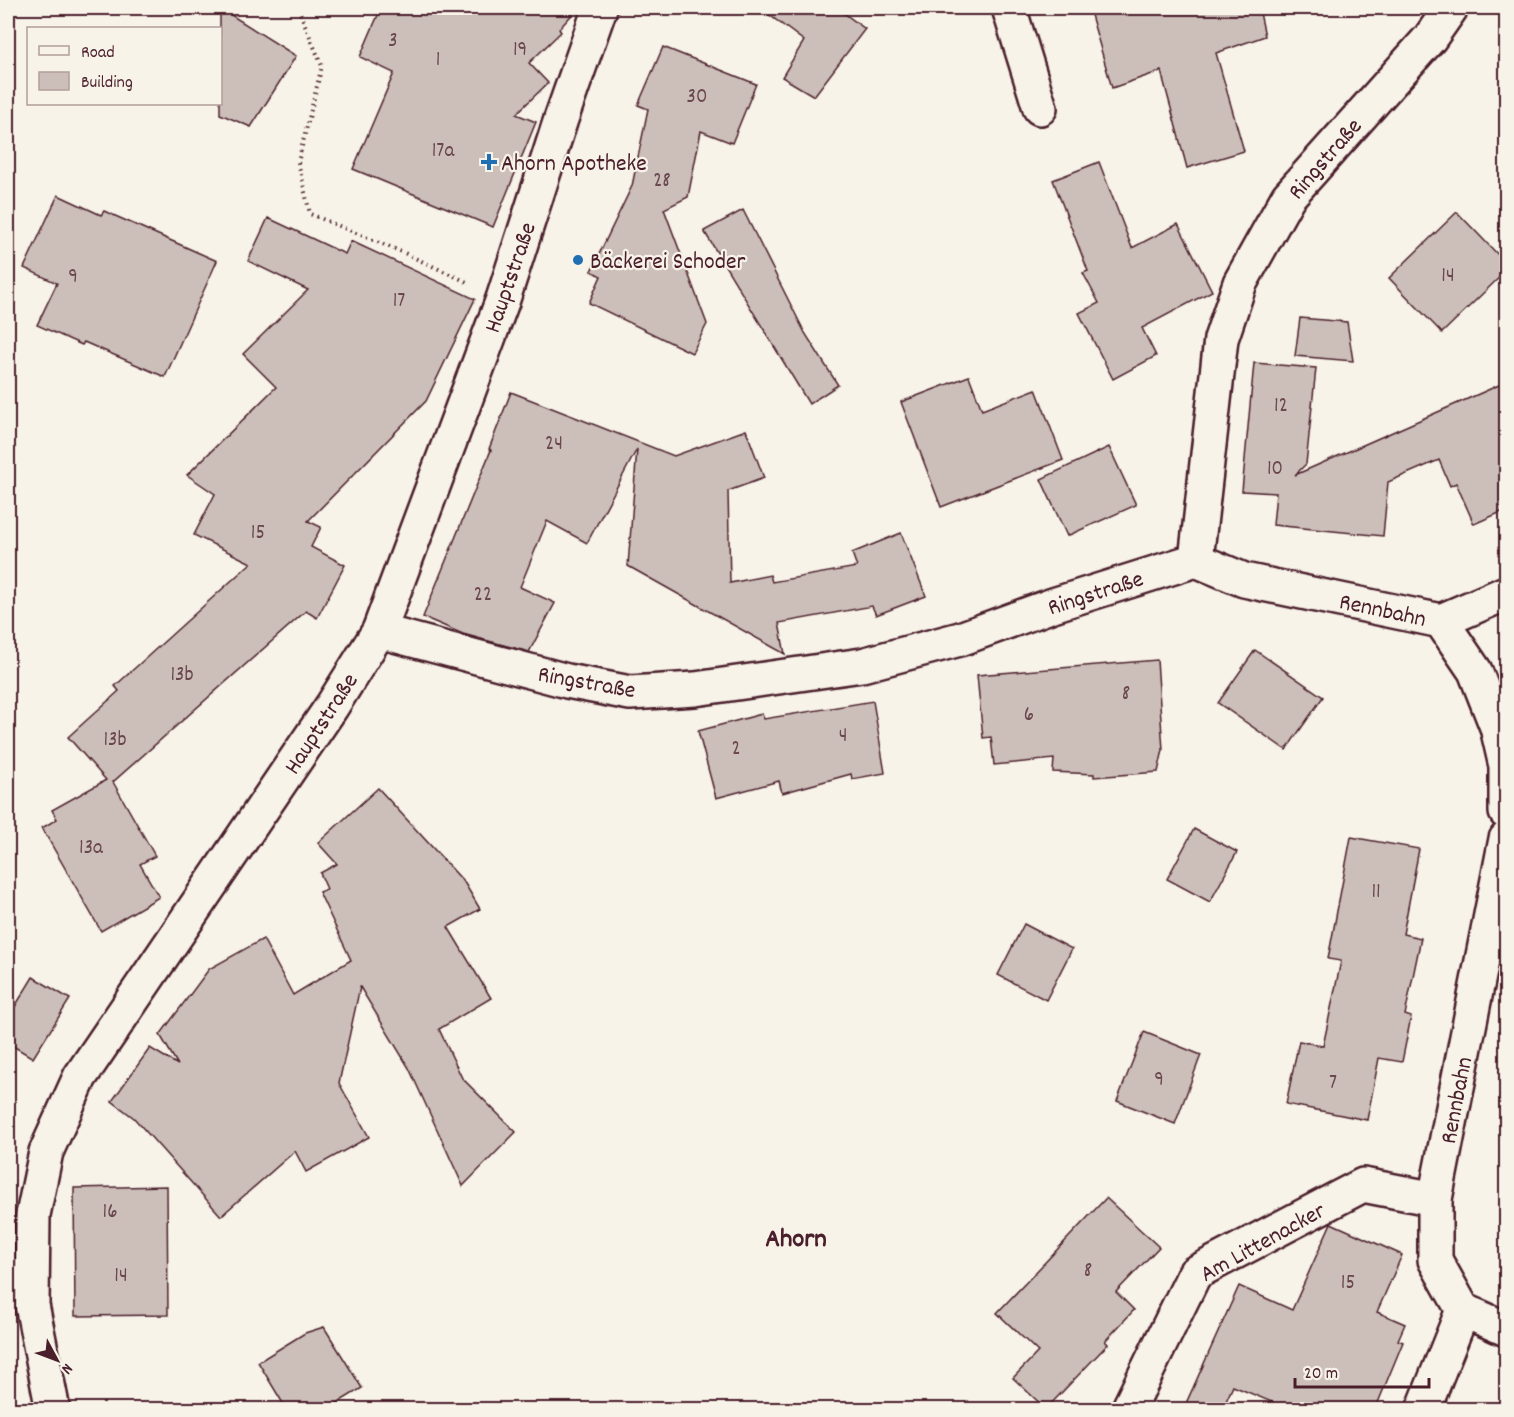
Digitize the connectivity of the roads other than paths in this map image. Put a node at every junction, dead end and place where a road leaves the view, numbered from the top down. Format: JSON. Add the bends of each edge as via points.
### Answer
{"nodes":[{"id":1,"x":600,"y":8,"type":"edge"},
{"id":2,"x":1009,"y":8,"type":"edge"},
{"id":3,"x":1451,"y":8,"type":"edge"},
{"id":4,"x":1040,"y":108,"type":"dead end"},
{"id":5,"x":1196,"y":560,"type":"junction"},
{"id":6,"x":1506,"y":593,"type":"edge"},
{"id":7,"x":1441,"y":621,"type":"junction"},
{"id":8,"x":379,"y":631,"type":"junction"},
{"id":9,"x":1506,"y":812,"type":"edge"},
{"id":10,"x":1506,"y":839,"type":"edge"},
{"id":11,"x":1435,"y":1198,"type":"junction"},
{"id":12,"x":20,"y":1218,"type":"edge"},
{"id":13,"x":1463,"y":1310,"type":"junction"},
{"id":14,"x":1506,"y":1329,"type":"edge"},
{"id":15,"x":54,"y":1410,"type":"edge"},
{"id":16,"x":1128,"y":1410,"type":"edge"},
{"id":17,"x":1423,"y":1410,"type":"edge"}],
"edges":[{"from":1,"to":8,"type":"street","name":"Hauptstraße","via":[[503,299]]},
{"from":2,"to":4,"type":"street"},
{"from":3,"to":5,"type":"street","name":"Ringstraße","via":[[1430,38],[1288,197],[1240,283],[1221,339]]},
{"from":5,"to":7,"type":"street","name":"Rennbahn","via":[[1244,580]]},
{"from":5,"to":8,"type":"street","name":"Ringstraße","via":[[960,639],[862,665],[695,689],[630,693],[567,681]]},
{"from":6,"to":7,"type":"street"},
{"from":7,"to":9,"type":"street","name":"Rennbahn","via":[[1475,671],[1497,727],[1506,766]]},
{"from":8,"to":12,"type":"street","name":"Hauptstraße","via":[[80,1077]]},
{"from":10,"to":11,"type":"street","name":"Rennbahn"},
{"from":11,"to":13,"type":"street","name":"Rennbahn","via":[[1435,1260]]},
{"from":11,"to":16,"type":"street","name":"Am Littenacker","via":[[1363,1185],[1195,1273]]},
{"from":12,"to":15,"type":"street","name":"Hauptstraße","via":[[32,1305]]},
{"from":13,"to":14,"type":"street"},
{"from":13,"to":17,"type":"street"}]}
